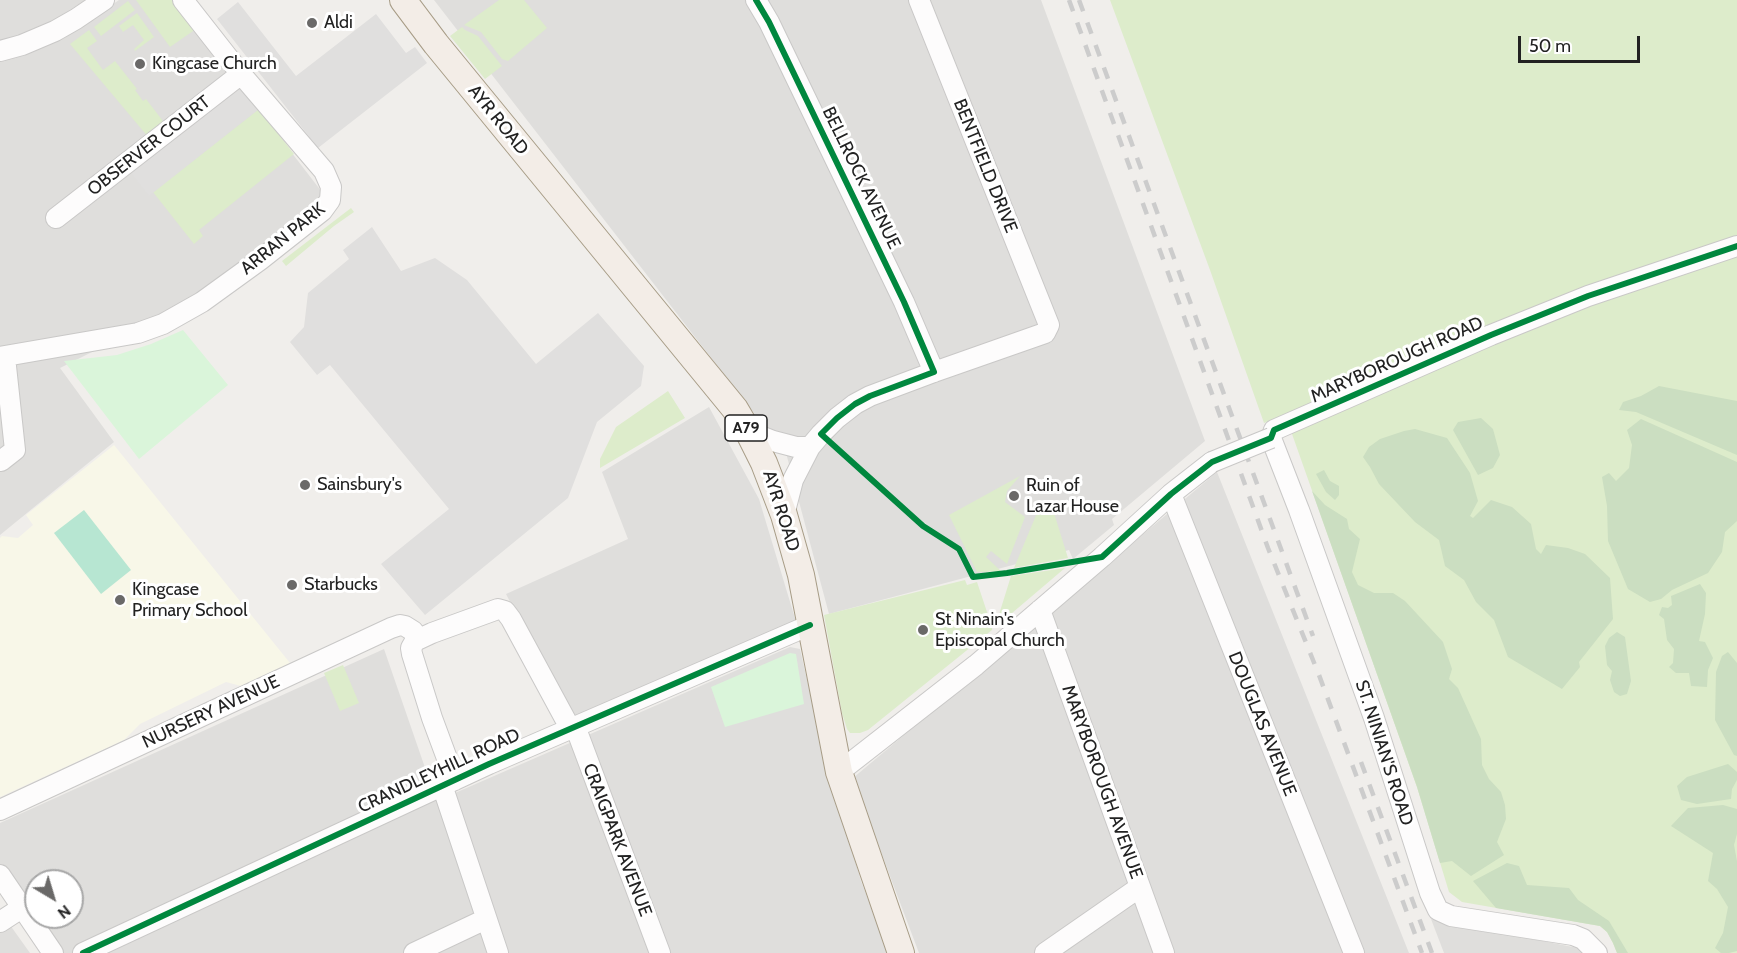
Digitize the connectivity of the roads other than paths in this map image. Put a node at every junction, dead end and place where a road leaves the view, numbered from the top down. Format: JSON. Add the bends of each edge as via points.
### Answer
{"nodes":[{"id":1,"x":104,"y":0,"type":"edge"},
{"id":2,"x":183,"y":0,"type":"edge"},
{"id":3,"x":403,"y":0,"type":"edge"},
{"id":4,"x":756,"y":0,"type":"edge"},
{"id":5,"x":919,"y":0,"type":"edge"},
{"id":6,"x":0,"y":51,"type":"edge"},
{"id":7,"x":241,"y":74,"type":"junction"},
{"id":8,"x":56,"y":218,"type":"dead end"},
{"id":9,"x":1737,"y":246,"type":"edge"},
{"id":10,"x":2,"y":357,"type":"edge"},
{"id":11,"x":934,"y":372,"type":"junction"},
{"id":12,"x":748,"y":430,"type":"junction"},
{"id":13,"x":1271,"y":438,"type":"junction"},
{"id":14,"x":810,"y":447,"type":"junction"},
{"id":15,"x":1,"y":461,"type":"edge"},
{"id":16,"x":1171,"y":494,"type":"junction"},
{"id":17,"x":784,"y":515,"type":"junction"},
{"id":18,"x":1040,"y":610,"type":"junction"},
{"id":19,"x":810,"y":625,"type":"junction"},
{"id":20,"x":419,"y":639,"type":"junction"},
{"id":21,"x":572,"y":727,"type":"junction"},
{"id":22,"x":839,"y":772,"type":"junction"},
{"id":23,"x":448,"y":782,"type":"junction"},
{"id":24,"x":0,"y":810,"type":"edge"},
{"id":25,"x":0,"y":875,"type":"edge"},
{"id":26,"x":1140,"y":887,"type":"junction"},
{"id":27,"x":23,"y":907,"type":"junction"},
{"id":28,"x":486,"y":919,"type":"junction"},
{"id":29,"x":0,"y":922,"type":"edge"},
{"id":30,"x":53,"y":953,"type":"edge"},
{"id":31,"x":83,"y":953,"type":"edge"},
{"id":32,"x":414,"y":953,"type":"edge"},
{"id":33,"x":498,"y":953,"type":"edge"},
{"id":34,"x":660,"y":953,"type":"edge"},
{"id":35,"x":902,"y":953,"type":"edge"},
{"id":36,"x":1045,"y":953,"type":"edge"},
{"id":37,"x":1164,"y":953,"type":"edge"},
{"id":38,"x":1354,"y":953,"type":"edge"},
{"id":39,"x":1597,"y":953,"type":"edge"}],
"edges":[{"from":1,"to":6,"type":"street","via":[[55,31]]},
{"from":2,"to":7,"type":"street","name":"ARRAN PARK"},
{"from":3,"to":12,"type":"main road","name":"AYR ROAD","number":"A79","via":[[735,409]]},
{"from":4,"to":11,"type":"street","name":"BELLROCK AVENUE","via":[[904,302]]},
{"from":5,"to":11,"type":"street","name":"BENTFIELD DRIVE","via":[[1048,324],[1045,333]]},
{"from":7,"to":8,"type":"street","name":"OBSERVER COURT"},
{"from":7,"to":10,"type":"street","name":"ARRAN PARK","via":[[324,171],[332,187],[327,205],[202,302],[163,324],[138,333]]},
{"from":9,"to":13,"type":"street","name":"MARYBOROUGH ROAD","via":[[1588,296],[1491,335],[1274,430]]},
{"from":10,"to":15,"type":"street","via":[[15,450]]},
{"from":11,"to":14,"type":"street","via":[[855,405]]},
{"from":12,"to":14,"type":"street","via":[[773,441]]},
{"from":12,"to":17,"type":"main road","name":"AYR ROAD","number":"A79"},
{"from":13,"to":16,"type":"street","name":"MARYBOROUGH ROAD","bridge":true,"via":[[1212,462]]},
{"from":13,"to":39,"type":"street","name":"ST. NINIAN'S ROAD","via":[[1374,718],[1438,910],[1451,916],[1573,935],[1584,939]]},
{"from":14,"to":17,"type":"street","via":[[793,480]]},
{"from":16,"to":18,"type":"street","name":"MARYBOROUGH ROAD"},
{"from":16,"to":38,"type":"street","name":"DOUGLAS AVENUE"},
{"from":17,"to":19,"type":"main road","name":"AYR ROAD","number":"A79"},
{"from":18,"to":22,"type":"street","name":"MARYBOROUGH ROAD"},
{"from":18,"to":26,"type":"street","name":"MARYBOROUGH AVENUE"},
{"from":19,"to":21,"type":"street","name":"CRANDLEYHILL ROAD"},
{"from":19,"to":22,"type":"main road","name":"AYR ROAD","number":"A79"},
{"from":20,"to":21,"type":"street","name":"CRAIGPARK AVENUE","via":[[488,612],[505,611]]},
{"from":20,"to":23,"type":"street","via":[[412,644],[412,654]]},
{"from":20,"to":24,"type":"street","name":"NURSERY AVENUE","via":[[405,626],[391,628]]},
{"from":21,"to":23,"type":"street","name":"CRANDLEYHILL ROAD"},
{"from":21,"to":34,"type":"street","name":"CRAIGPARK AVENUE"},
{"from":22,"to":35,"type":"main road","name":"AYR ROAD","number":"A79"},
{"from":23,"to":28,"type":"street"},
{"from":23,"to":31,"type":"street","name":"CRANDLEYHILL ROAD"},
{"from":25,"to":27,"type":"street"},
{"from":26,"to":36,"type":"street"},
{"from":26,"to":37,"type":"street","name":"MARYBOROUGH AVENUE"},
{"from":27,"to":29,"type":"street"},
{"from":27,"to":30,"type":"street"},
{"from":28,"to":32,"type":"street"},
{"from":28,"to":33,"type":"street"}]}
